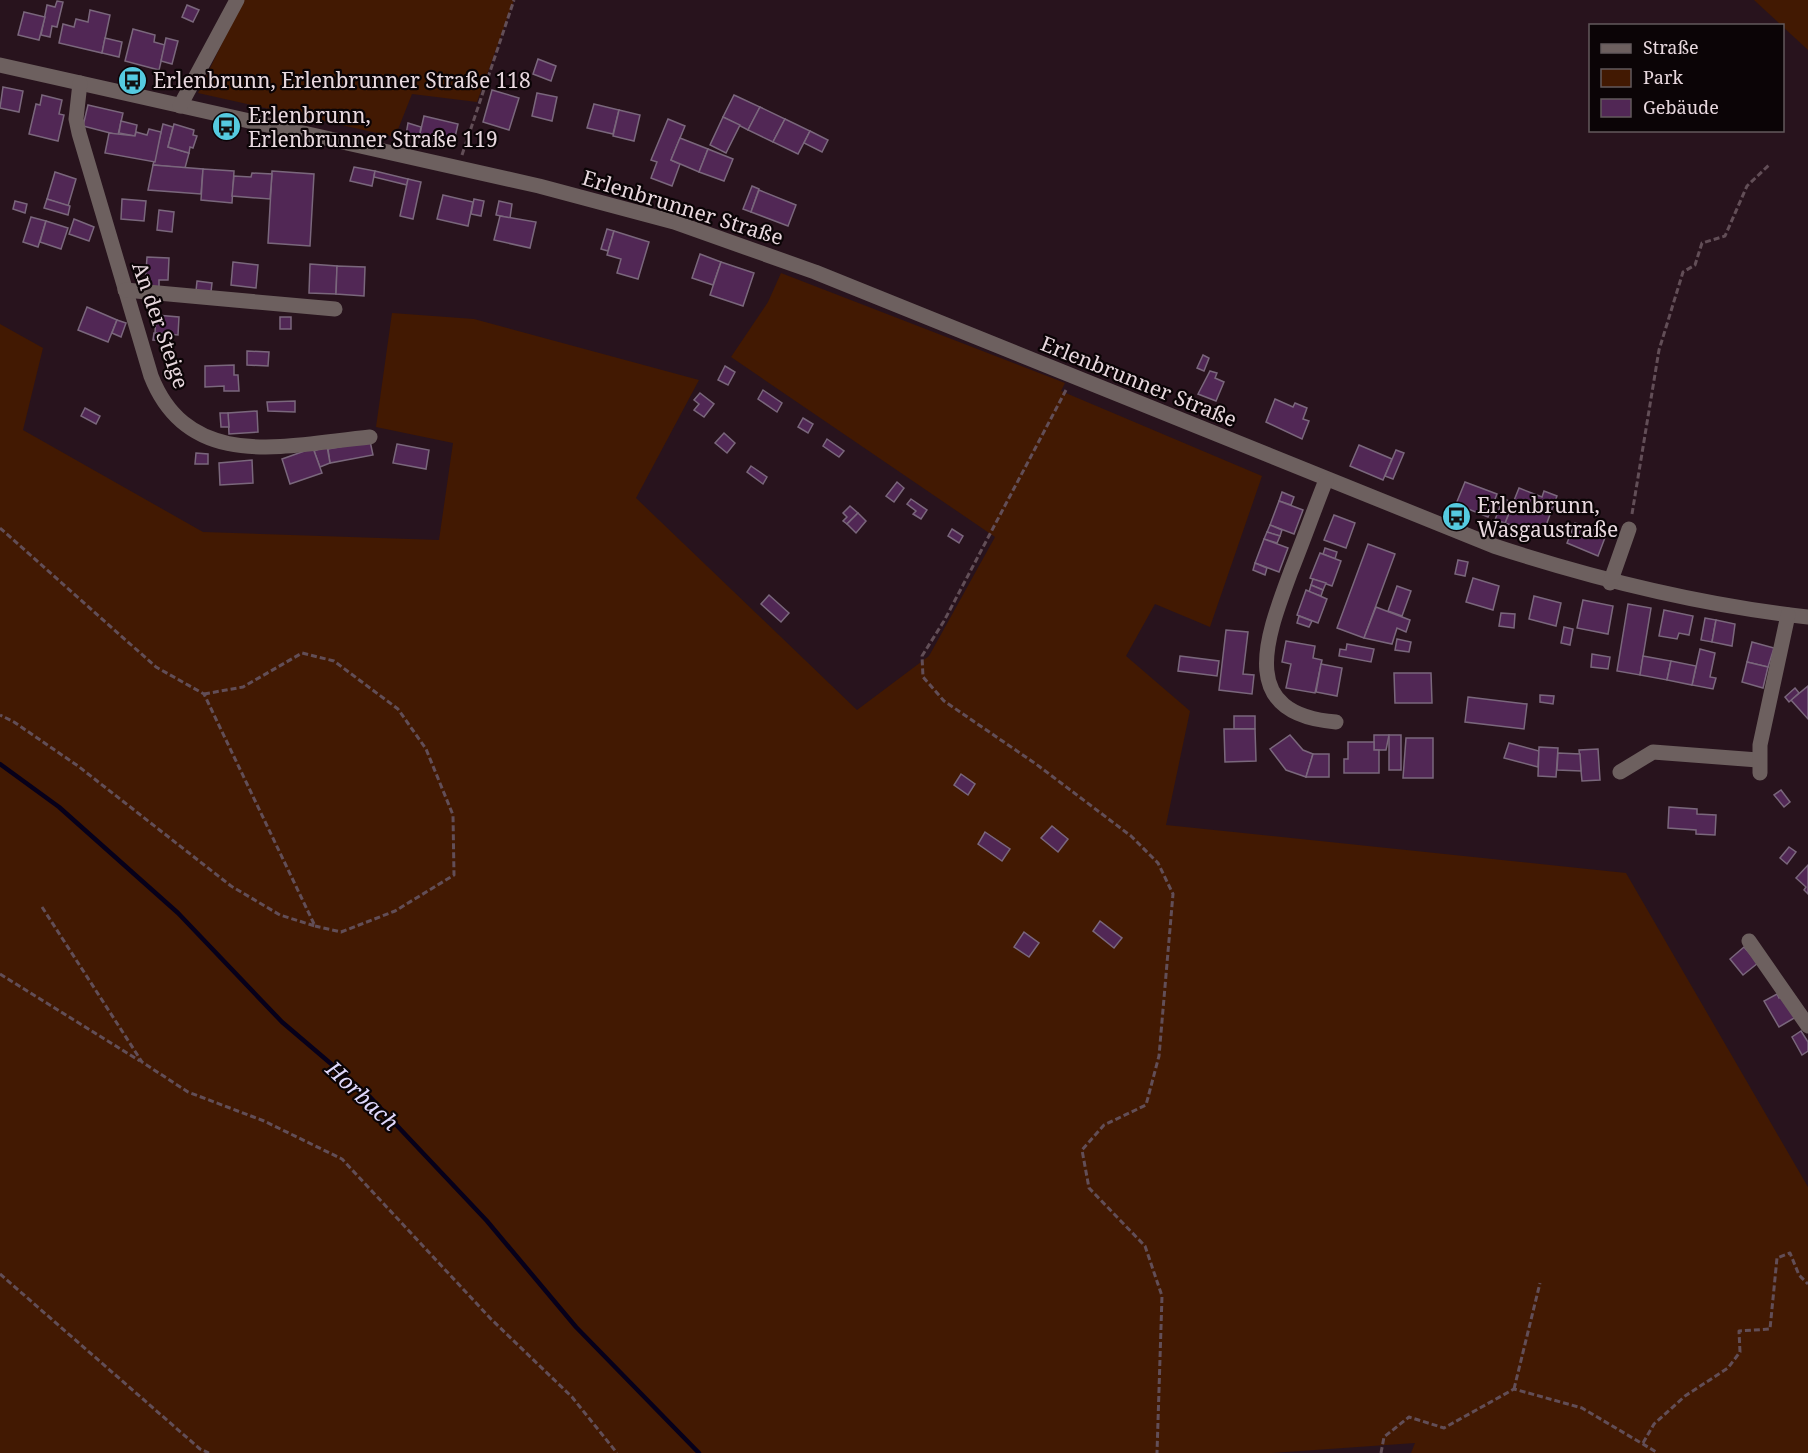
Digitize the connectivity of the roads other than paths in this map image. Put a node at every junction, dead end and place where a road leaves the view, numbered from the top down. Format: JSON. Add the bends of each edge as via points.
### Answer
{"nodes":[{"id":1,"x":237,"y":0,"type":"edge"},
{"id":2,"x":0,"y":65,"type":"edge"},
{"id":3,"x":80,"y":83,"type":"junction"},
{"id":4,"x":180,"y":106,"type":"junction"},
{"id":5,"x":125,"y":290,"type":"junction"},
{"id":6,"x":335,"y":309,"type":"dead end"},
{"id":7,"x":370,"y":437,"type":"dead end"},
{"id":8,"x":1326,"y":480,"type":"junction"},
{"id":9,"x":1629,"y":529,"type":"road end"},
{"id":10,"x":1611,"y":582,"type":"junction"},
{"id":11,"x":1788,"y":615,"type":"junction"},
{"id":12,"x":1808,"y":617,"type":"edge"},
{"id":13,"x":1336,"y":722,"type":"dead end"},
{"id":14,"x":1620,"y":772,"type":"dead end"},
{"id":15,"x":1749,"y":941,"type":"dead end"},
{"id":16,"x":1808,"y":1026,"type":"edge"}],
"edges":[{"from":1,"to":4,"type":"street"},
{"from":2,"to":3,"type":"street","name":"Erlenbrunner Straße"},
{"from":3,"to":4,"type":"street","name":"Erlenbrunner Straße"},
{"from":3,"to":5,"type":"street","name":"An der Steige","via":[[78,133]]},
{"from":4,"to":8,"type":"street","name":"Erlenbrunner Straße","via":[[602,201],[704,232],[815,273]]},
{"from":5,"to":6,"type":"street"},
{"from":5,"to":7,"type":"street","name":"An der Steige","via":[[160,397],[190,429],[217,442],[240,446]]},
{"from":8,"to":10,"type":"street","name":"Erlenbrunner Straße","via":[[1494,546]]},
{"from":8,"to":13,"type":"street","via":[[1280,601],[1265,656],[1270,684],[1288,709],[1315,720]]},
{"from":9,"to":10,"type":"street"},
{"from":10,"to":11,"type":"street","name":"Erlenbrunner Straße","via":[[1657,594]]},
{"from":11,"to":12,"type":"street","name":"Erlenbrunner Straße"},
{"from":11,"to":14,"type":"street","via":[[1759,766],[1653,752]]},
{"from":15,"to":16,"type":"street"}]}
